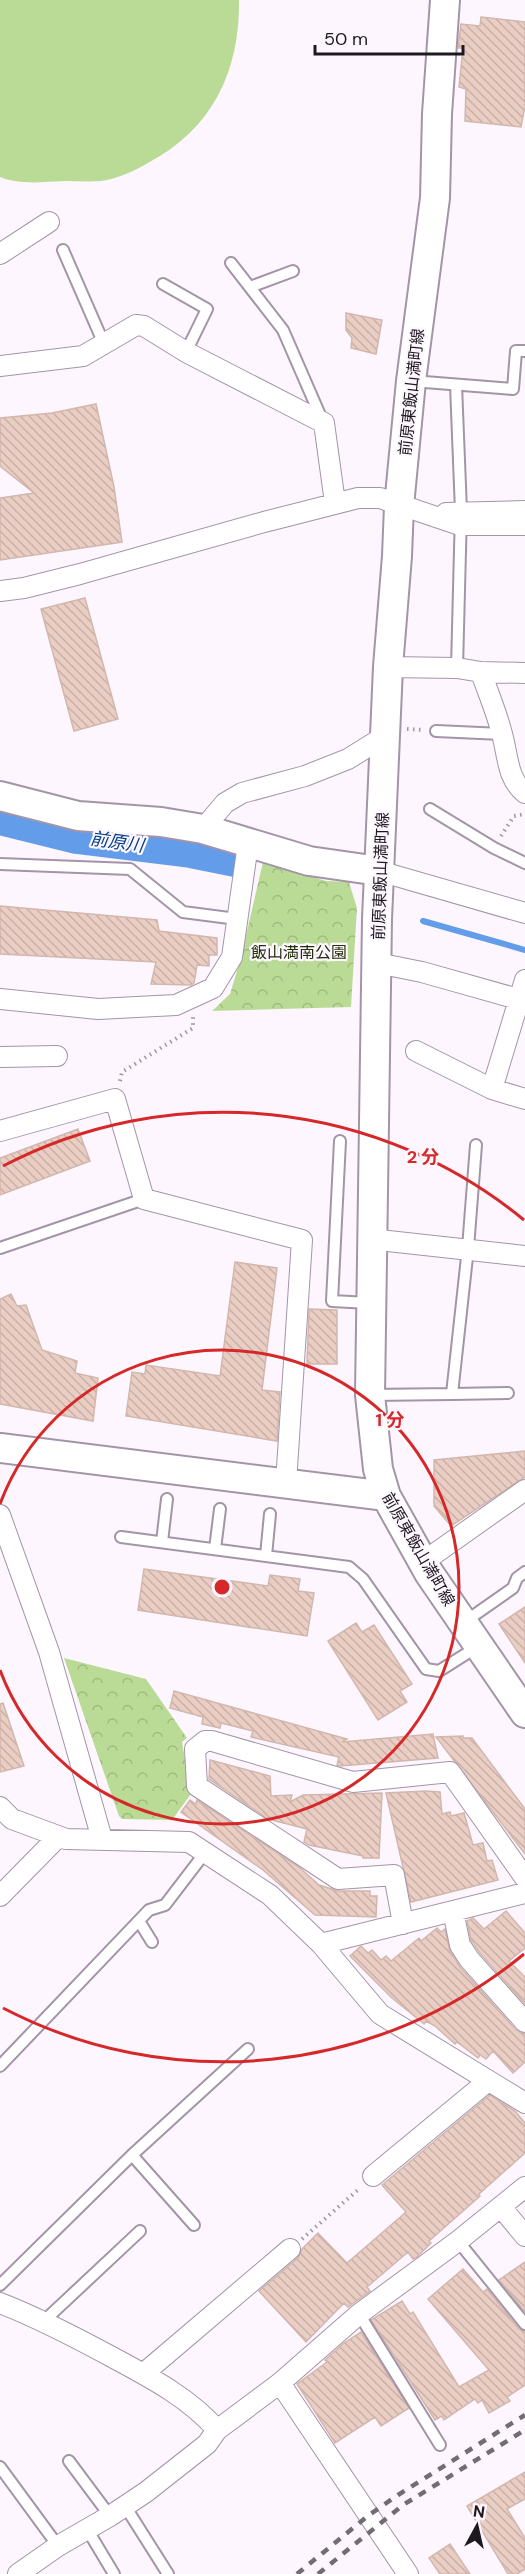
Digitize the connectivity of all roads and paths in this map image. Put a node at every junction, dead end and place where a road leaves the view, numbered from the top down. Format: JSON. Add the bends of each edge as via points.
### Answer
{"nodes":[{"id":1,"x":445,"y":0,"type":"edge"},
{"id":2,"x":49,"y":222,"type":"dead end"},
{"id":3,"x":63,"y":250,"type":"dead end"},
{"id":4,"x":0,"y":254,"type":"edge"},
{"id":5,"x":231,"y":262,"type":"dead end"},
{"id":6,"x":293,"y":271,"type":"dead end"},
{"id":7,"x":163,"y":284,"type":"dead end"},
{"id":8,"x":250,"y":287,"type":"junction"},
{"id":9,"x":104,"y":344,"type":"junction"},
{"id":10,"x":525,"y":351,"type":"edge"},
{"id":11,"x":186,"y":352,"type":"junction"},
{"id":12,"x":0,"y":366,"type":"edge"},
{"id":13,"x":411,"y":381,"type":"junction"},
{"id":14,"x":456,"y":385,"type":"junction"},
{"id":15,"x":324,"y":423,"type":"junction"},
{"id":16,"x":335,"y":503,"type":"junction"},
{"id":17,"x":399,"y":506,"type":"junction"},
{"id":18,"x":525,"y":511,"type":"edge"},
{"id":19,"x":461,"y":518,"type":"junction"},
{"id":20,"x":525,"y":525,"type":"edge"},
{"id":21,"x":0,"y":591,"type":"edge"},
{"id":22,"x":388,"y":667,"type":"junction"},
{"id":23,"x":458,"y":668,"type":"junction"},
{"id":24,"x":481,"y":672,"type":"junction"},
{"id":25,"x":525,"y":673,"type":"edge"},
{"id":26,"x":436,"y":731,"type":"dead end"},
{"id":27,"x":502,"y":734,"type":"junction"},
{"id":28,"x":385,"y":736,"type":"junction"},
{"id":29,"x":525,"y":794,"type":"edge"},
{"id":30,"x":0,"y":796,"type":"edge"},
{"id":31,"x":430,"y":809,"type":"dead end"},
{"id":32,"x":525,"y":814,"type":"edge"},
{"id":33,"x":203,"y":829,"type":"junction"},
{"id":34,"x":248,"y":844,"type":"junction"},
{"id":35,"x":494,"y":848,"type":"junction"},
{"id":36,"x":525,"y":863,"type":"edge"},
{"id":37,"x":0,"y":864,"type":"edge"},
{"id":38,"x":379,"y":871,"type":"junction"},
{"id":39,"x":525,"y":913,"type":"edge"},
{"id":40,"x":237,"y":919,"type":"junction"},
{"id":41,"x":377,"y":963,"type":"junction"},
{"id":42,"x":523,"y":993,"type":"edge"},
{"id":43,"x":0,"y":999,"type":"edge"},
{"id":44,"x":193,"y":1028,"type":"dead end"},
{"id":45,"x":416,"y":1051,"type":"dead end"},
{"id":46,"x":57,"y":1056,"type":"dead end"},
{"id":47,"x":0,"y":1057,"type":"edge"},
{"id":48,"x":122,"y":1072,"type":"dead end"},
{"id":49,"x":492,"y":1089,"type":"junction"},
{"id":50,"x":525,"y":1099,"type":"edge"},
{"id":51,"x":0,"y":1131,"type":"edge"},
{"id":52,"x":340,"y":1141,"type":"dead end"},
{"id":53,"x":476,"y":1145,"type":"dead end"},
{"id":54,"x":144,"y":1199,"type":"junction"},
{"id":55,"x":370,"y":1239,"type":"junction"},
{"id":56,"x":0,"y":1248,"type":"edge"},
{"id":57,"x":468,"y":1248,"type":"junction"},
{"id":58,"x":525,"y":1256,"type":"edge"},
{"id":59,"x":370,"y":1303,"type":"junction"},
{"id":60,"x":508,"y":1393,"type":"dead end"},
{"id":61,"x":452,"y":1394,"type":"junction"},
{"id":62,"x":370,"y":1395,"type":"junction"},
{"id":63,"x":0,"y":1448,"type":"edge"},
{"id":64,"x":286,"y":1483,"type":"junction"},
{"id":65,"x":525,"y":1490,"type":"edge"},
{"id":66,"x":386,"y":1496,"type":"junction"},
{"id":67,"x":167,"y":1499,"type":"dead end"},
{"id":68,"x":220,"y":1509,"type":"dead end"},
{"id":69,"x":270,"y":1514,"type":"dead end"},
{"id":70,"x":0,"y":1515,"type":"edge"},
{"id":71,"x":121,"y":1537,"type":"dead end"},
{"id":72,"x":162,"y":1542,"type":"junction"},
{"id":73,"x":215,"y":1549,"type":"junction"},
{"id":74,"x":266,"y":1556,"type":"junction"},
{"id":75,"x":423,"y":1562,"type":"junction"},
{"id":76,"x":525,"y":1572,"type":"edge"},
{"id":77,"x":471,"y":1634,"type":"junction"},
{"id":78,"x":525,"y":1713,"type":"edge"},
{"id":79,"x":0,"y":1807,"type":"edge"},
{"id":80,"x":58,"y":1837,"type":"junction"},
{"id":81,"x":102,"y":1839,"type":"junction"},
{"id":82,"x":204,"y":1854,"type":"junction"},
{"id":83,"x":525,"y":1878,"type":"edge"},
{"id":84,"x":525,"y":1893,"type":"edge"},
{"id":85,"x":0,"y":1896,"type":"edge"},
{"id":86,"x":453,"y":1911,"type":"junction"},
{"id":87,"x":139,"y":1921,"type":"junction"},
{"id":88,"x":403,"y":1924,"type":"junction"},
{"id":89,"x":152,"y":1942,"type":"dead end"},
{"id":90,"x":321,"y":1944,"type":"junction"},
{"id":91,"x":525,"y":2022,"type":"edge"},
{"id":92,"x":248,"y":2049,"type":"dead end"},
{"id":93,"x":0,"y":2066,"type":"edge"},
{"id":94,"x":488,"y":2080,"type":"junction"},
{"id":95,"x":525,"y":2103,"type":"edge"},
{"id":96,"x":132,"y":2155,"type":"junction"},
{"id":97,"x":373,"y":2176,"type":"joint"},
{"id":98,"x":525,"y":2187,"type":"edge"},
{"id":99,"x":501,"y":2207,"type":"junction"},
{"id":100,"x":194,"y":2225,"type":"dead end"},
{"id":101,"x":140,"y":2231,"type":"dead end"},
{"id":102,"x":525,"y":2236,"type":"edge"},
{"id":103,"x":458,"y":2241,"type":"junction"},
{"id":104,"x":290,"y":2249,"type":"joint"},
{"id":105,"x":0,"y":2285,"type":"edge"},
{"id":106,"x":0,"y":2303,"type":"edge"},
{"id":107,"x":359,"y":2314,"type":"junction"},
{"id":108,"x":45,"y":2320,"type":"junction"},
{"id":109,"x":525,"y":2324,"type":"edge"},
{"id":110,"x":143,"y":2374,"type":"junction"},
{"id":111,"x":280,"y":2383,"type":"junction"},
{"id":112,"x":217,"y":2430,"type":"junction"},
{"id":113,"x":440,"y":2445,"type":"dead end"},
{"id":114,"x":69,"y":2461,"type":"dead end"},
{"id":115,"x":0,"y":2467,"type":"edge"},
{"id":116,"x":118,"y":2511,"type":"junction"},
{"id":117,"x":87,"y":2529,"type":"junction"},
{"id":118,"x":58,"y":2546,"type":"junction"},
{"id":119,"x":18,"y":2574,"type":"edge"},
{"id":120,"x":114,"y":2574,"type":"edge"},
{"id":121,"x":168,"y":2574,"type":"edge"},
{"id":122,"x":408,"y":2574,"type":"edge"}],
"edges":[{"from":1,"to":13,"type":"street","name":"前原東飯山満町線","via":[[435,198]]},
{"from":2,"to":4,"type":"street"},
{"from":3,"to":9,"type":"lane"},
{"from":5,"to":8,"type":"lane"},
{"from":6,"to":8,"type":"lane"},
{"from":7,"to":11,"type":"lane","via":[[207,309]]},
{"from":8,"to":15,"type":"lane","via":[[284,330]]},
{"from":9,"to":11,"type":"street","via":[[136,325]]},
{"from":9,"to":12,"type":"street","via":[[83,356]]},
{"from":10,"to":14,"type":"lane","via":[[516,351],[513,388]]},
{"from":11,"to":15,"type":"street"},
{"from":13,"to":14,"type":"lane"},
{"from":13,"to":17,"type":"street","name":"前原東飯山満町線"},
{"from":14,"to":19,"type":"lane"},
{"from":15,"to":16,"type":"street"},
{"from":16,"to":17,"type":"street","via":[[380,498]]},
{"from":16,"to":21,"type":"street","via":[[80,574]]},
{"from":17,"to":19,"type":"street"},
{"from":17,"to":22,"type":"street","name":"前原東飯山満町線"},
{"from":18,"to":19,"type":"street"},
{"from":19,"to":20,"type":"street"},
{"from":19,"to":23,"type":"lane"},
{"from":22,"to":23,"type":"street"},
{"from":22,"to":28,"type":"street","name":"前原東飯山満町線"},
{"from":23,"to":24,"type":"street"},
{"from":24,"to":25,"type":"street"},
{"from":24,"to":27,"type":"street"},
{"from":26,"to":27,"type":"lane"},
{"from":27,"to":29,"type":"street","via":[[509,768],[517,787]]},
{"from":28,"to":33,"type":"street","via":[[327,768],[242,794],[225,803]]},
{"from":28,"to":38,"type":"street","name":"前原東飯山満町線"},
{"from":30,"to":33,"type":"street","via":[[78,816]]},
{"from":31,"to":35,"type":"lane"},
{"from":32,"to":35,"type":"path","via":[[514,816]]},
{"from":33,"to":34,"type":"street"},
{"from":34,"to":38,"type":"street","via":[[309,861]]},
{"from":34,"to":40,"type":"street"},
{"from":35,"to":36,"type":"lane"},
{"from":37,"to":40,"type":"lane","via":[[130,869],[183,912]]},
{"from":38,"to":39,"type":"street"},
{"from":38,"to":41,"type":"street","name":"前原東飯山満町線"},
{"from":40,"to":43,"type":"street","via":[[232,957],[213,988],[176,1005],[98,1008]]},
{"from":41,"to":42,"type":"street"},
{"from":41,"to":55,"type":"street","name":"前原東飯山満町線"},
{"from":42,"to":49,"type":"street"},
{"from":44,"to":48,"type":"path"},
{"from":45,"to":49,"type":"street"},
{"from":46,"to":47,"type":"street"},
{"from":49,"to":50,"type":"street"},
{"from":51,"to":54,"type":"street","via":[[115,1099]]},
{"from":52,"to":59,"type":"lane","via":[[332,1301]]},
{"from":53,"to":57,"type":"lane"},
{"from":54,"to":56,"type":"lane"},
{"from":54,"to":64,"type":"street","via":[[302,1240]]},
{"from":55,"to":57,"type":"street"},
{"from":55,"to":59,"type":"street","name":"前原東飯山満町線"},
{"from":57,"to":58,"type":"street"},
{"from":57,"to":61,"type":"lane"},
{"from":59,"to":62,"type":"street","name":"前原東飯山満町線"},
{"from":60,"to":61,"type":"lane"},
{"from":61,"to":62,"type":"lane"},
{"from":62,"to":66,"type":"street","name":"前原東飯山満町線","via":[[378,1468]]},
{"from":63,"to":64,"type":"street"},
{"from":64,"to":66,"type":"street"},
{"from":65,"to":75,"type":"street"},
{"from":66,"to":75,"type":"street","name":"前原東飯山満町線"},
{"from":67,"to":72,"type":"lane"},
{"from":68,"to":73,"type":"lane"},
{"from":69,"to":74,"type":"lane"},
{"from":70,"to":81,"type":"street","via":[[49,1652]]},
{"from":71,"to":72,"type":"lane"},
{"from":72,"to":73,"type":"lane"},
{"from":73,"to":74,"type":"lane"},
{"from":74,"to":77,"type":"lane","via":[[349,1567],[432,1672],[439,1671]]},
{"from":75,"to":77,"type":"street","name":"前原東飯山満町線"},
{"from":76,"to":77,"type":"lane"},
{"from":77,"to":78,"type":"street","name":"前原東飯山満町線"},
{"from":79,"to":80,"type":"street","via":[[12,1819]]},
{"from":80,"to":81,"type":"street"},
{"from":80,"to":85,"type":"street"},
{"from":81,"to":82,"type":"street","via":[[189,1842]]},
{"from":82,"to":87,"type":"lane","via":[[165,1905],[149,1910]]},
{"from":82,"to":90,"type":"street","via":[[270,1895]]},
{"from":83,"to":88,"type":"street","via":[[450,1772],[352,1782],[212,1741],[198,1744],[197,1786],[338,1879],[394,1875]]},
{"from":84,"to":86,"type":"street"},
{"from":86,"to":88,"type":"street"},
{"from":86,"to":91,"type":"street","via":[[460,1945],[469,1959]]},
{"from":87,"to":89,"type":"lane"},
{"from":87,"to":93,"type":"lane"},
{"from":88,"to":90,"type":"street"},
{"from":90,"to":94,"type":"street","via":[[380,2014]]},
{"from":92,"to":96,"type":"lane"},
{"from":94,"to":95,"type":"street"},
{"from":94,"to":97,"type":"street"},
{"from":96,"to":100,"type":"lane"},
{"from":96,"to":105,"type":"lane"},
{"from":97,"to":104,"type":"path"},
{"from":98,"to":99,"type":"street"},
{"from":99,"to":102,"type":"street"},
{"from":99,"to":103,"type":"street"},
{"from":101,"to":108,"type":"lane"},
{"from":103,"to":107,"type":"street"},
{"from":103,"to":109,"type":"lane"},
{"from":104,"to":110,"type":"street"},
{"from":106,"to":108,"type":"street"},
{"from":107,"to":111,"type":"street"},
{"from":107,"to":113,"type":"lane"},
{"from":108,"to":110,"type":"street"},
{"from":110,"to":112,"type":"street","via":[[202,2413]]},
{"from":111,"to":112,"type":"street"},
{"from":111,"to":122,"type":"street"},
{"from":112,"to":116,"type":"street","via":[[207,2444]]},
{"from":114,"to":116,"type":"lane"},
{"from":115,"to":118,"type":"lane"},
{"from":116,"to":117,"type":"street"},
{"from":116,"to":121,"type":"lane"},
{"from":117,"to":118,"type":"street"},
{"from":117,"to":120,"type":"lane"},
{"from":118,"to":119,"type":"street"}]}
